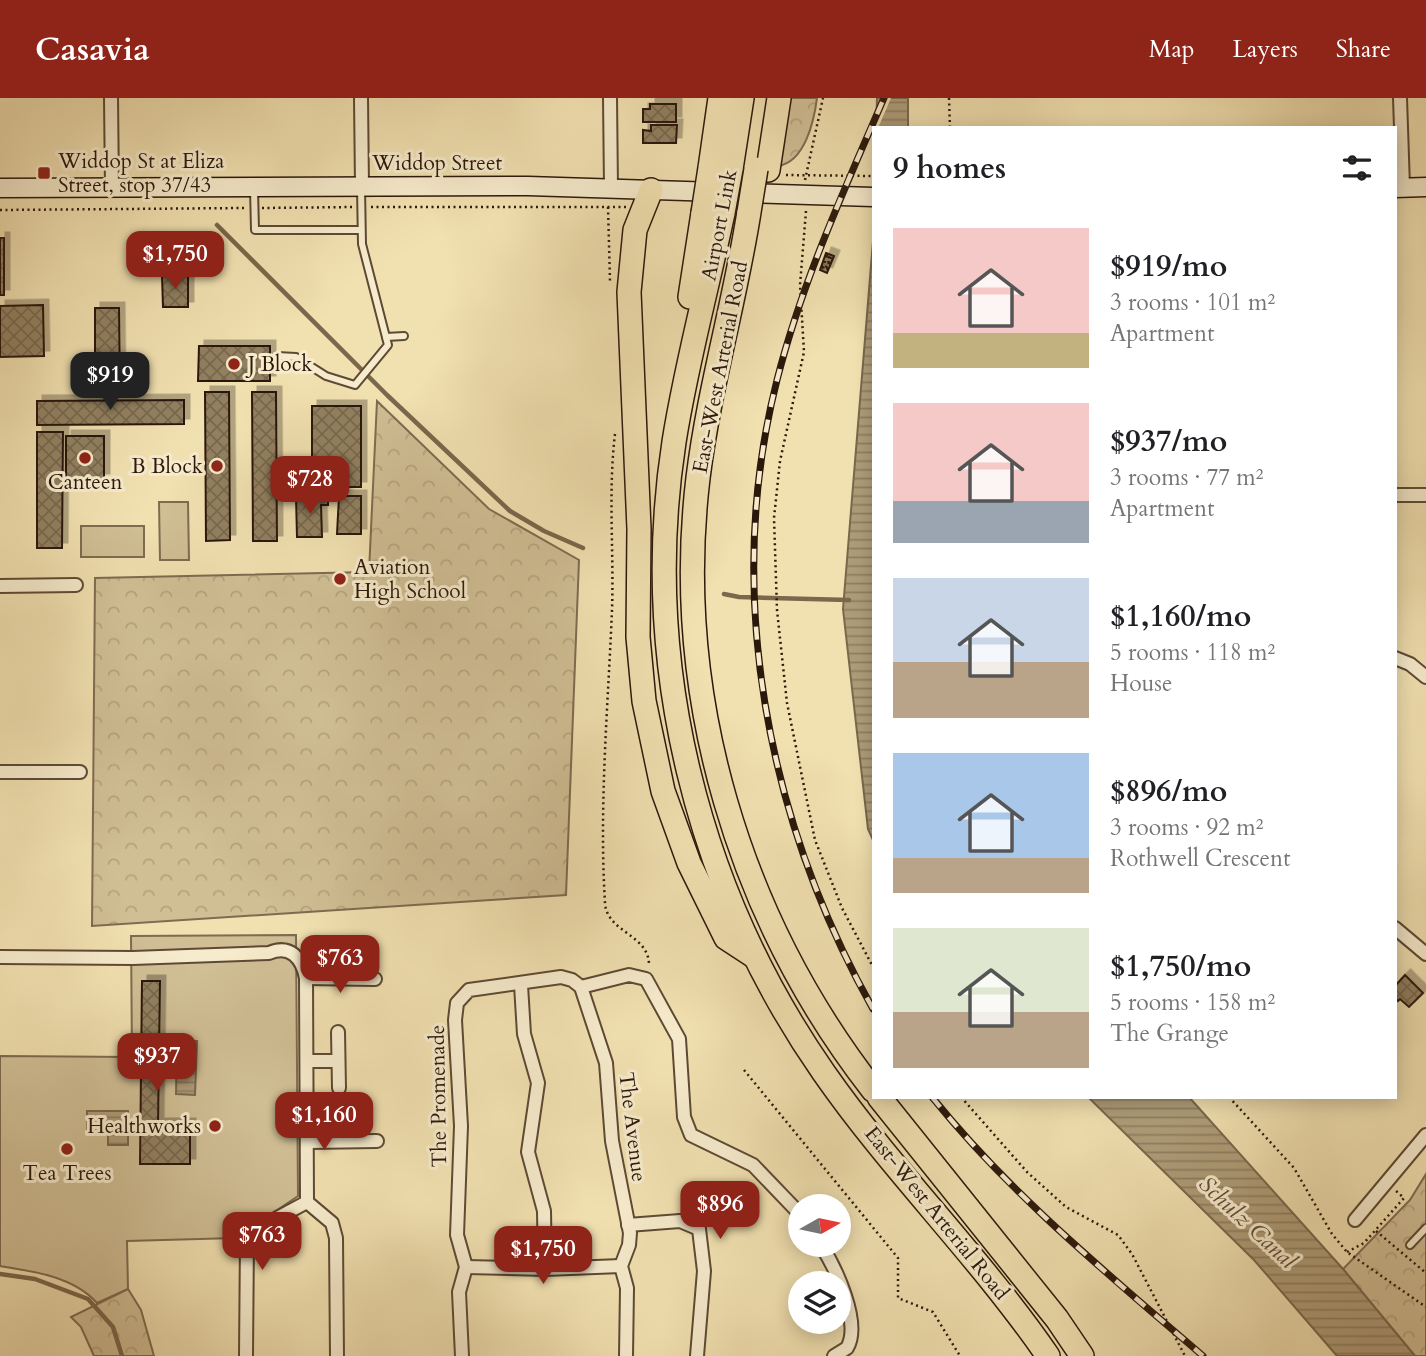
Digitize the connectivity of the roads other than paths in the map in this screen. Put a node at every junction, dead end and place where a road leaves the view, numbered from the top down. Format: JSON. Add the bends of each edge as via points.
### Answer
{"nodes":[{"id":1,"x":111,"y":98,"type":"edge"},
{"id":2,"x":361,"y":98,"type":"edge"},
{"id":3,"x":610,"y":98,"type":"edge"},
{"id":4,"x":720,"y":98,"type":"edge"},
{"id":5,"x":742,"y":98,"type":"edge"},
{"id":6,"x":765,"y":98,"type":"edge"},
{"id":7,"x":779,"y":98,"type":"edge"},
{"id":8,"x":1400,"y":98,"type":"edge"},
{"id":9,"x":1397,"y":151,"type":"edge"},
{"id":10,"x":720,"y":169,"type":"junction"},
{"id":11,"x":762,"y":170,"type":"junction"},
{"id":12,"x":362,"y":186,"type":"junction"},
{"id":13,"x":1397,"y":186,"type":"edge"},
{"id":14,"x":254,"y":187,"type":"junction"},
{"id":15,"x":611,"y":187,"type":"junction"},
{"id":16,"x":1426,"y":187,"type":"edge"},
{"id":17,"x":0,"y":188,"type":"edge"},
{"id":18,"x":112,"y":188,"type":"junction"},
{"id":19,"x":651,"y":190,"type":"junction"},
{"id":20,"x":872,"y":197,"type":"edge"},
{"id":21,"x":359,"y":230,"type":"junction"},
{"id":22,"x":404,"y":336,"type":"dead end"},
{"id":23,"x":386,"y":337,"type":"junction"},
{"id":24,"x":692,"y":352,"type":"joint"},
{"id":25,"x":277,"y":356,"type":"dead end"},
{"id":26,"x":1397,"y":495,"type":"edge"},
{"id":27,"x":1426,"y":495,"type":"edge"},
{"id":28,"x":76,"y":585,"type":"dead end"},
{"id":29,"x":0,"y":586,"type":"edge"},
{"id":30,"x":1397,"y":659,"type":"edge"},
{"id":31,"x":1426,"y":677,"type":"edge"},
{"id":32,"x":0,"y":772,"type":"edge"},
{"id":33,"x":80,"y":772,"type":"dead end"},
{"id":34,"x":1397,"y":930,"type":"edge"},
{"id":35,"x":1426,"y":954,"type":"edge"},
{"id":36,"x":0,"y":957,"type":"edge"},
{"id":37,"x":757,"y":959,"type":"junction"},
{"id":38,"x":306,"y":978,"type":"junction"},
{"id":39,"x":375,"y":979,"type":"dead end"},
{"id":40,"x":521,"y":985,"type":"junction"},
{"id":41,"x":581,"y":987,"type":"junction"},
{"id":42,"x":338,"y":1032,"type":"dead end"},
{"id":43,"x":307,"y":1061,"type":"junction"},
{"id":44,"x":338,"y":1061,"type":"junction"},
{"id":45,"x":339,"y":1088,"type":"dead end"},
{"id":46,"x":872,"y":1089,"type":"edge"},
{"id":47,"x":881,"y":1099,"type":"edge"},
{"id":48,"x":1426,"y":1135,"type":"edge"},
{"id":49,"x":377,"y":1141,"type":"dead end"},
{"id":50,"x":308,"y":1142,"type":"junction"},
{"id":51,"x":788,"y":1201,"type":"edge"},
{"id":52,"x":307,"y":1202,"type":"junction"},
{"id":53,"x":1355,"y":1220,"type":"dead end"},
{"id":54,"x":628,"y":1225,"type":"junction"},
{"id":55,"x":1426,"y":1228,"type":"edge"},
{"id":56,"x":1410,"y":1245,"type":"dead end"},
{"id":57,"x":827,"y":1257,"type":"edge"},
{"id":58,"x":621,"y":1266,"type":"junction"},
{"id":59,"x":466,"y":1267,"type":"junction"},
{"id":60,"x":545,"y":1269,"type":"junction"},
{"id":61,"x":246,"y":1356,"type":"edge"},
{"id":62,"x":337,"y":1356,"type":"edge"},
{"id":63,"x":462,"y":1356,"type":"edge"},
{"id":64,"x":626,"y":1356,"type":"edge"},
{"id":65,"x":698,"y":1356,"type":"edge"},
{"id":66,"x":834,"y":1356,"type":"edge"},
{"id":67,"x":1048,"y":1356,"type":"edge"},
{"id":68,"x":1082,"y":1356,"type":"edge"}],
"edges":[{"from":1,"to":18,"type":"street"},
{"from":2,"to":12,"type":"street"},
{"from":3,"to":15,"type":"street"},
{"from":4,"to":10,"type":"highway"},
{"from":5,"to":10,"type":"highway","name":"Airport Link"},
{"from":6,"to":11,"type":"highway","name":"Airport Link"},
{"from":7,"to":11,"type":"highway"},
{"from":8,"to":9,"type":"street"},
{"from":9,"to":13,"type":"street"},
{"from":10,"to":24,"type":"highway","name":"Airport Link","bridge":true},
{"from":11,"to":46,"type":"highway","name":"East-West Arterial Road","via":[[706,417],[695,509],[694,607],[705,710],[722,790],[763,905],[813,1003]]},
{"from":12,"to":14,"type":"street","name":"Widdop Street"},
{"from":12,"to":15,"type":"street","name":"Widdop Street"},
{"from":12,"to":21,"type":"lane"},
{"from":13,"to":16,"type":"street"},
{"from":14,"to":18,"type":"street","name":"Widdop Street"},
{"from":14,"to":21,"type":"lane","via":[[255,230]]},
{"from":15,"to":19,"type":"street","name":"Widdop Street"},
{"from":17,"to":18,"type":"street","name":"Widdop Street"},
{"from":19,"to":20,"type":"street","name":"Widdop Street","via":[[805,184]]},
{"from":19,"to":37,"type":"highway","via":[[635,230],[629,292],[638,502],[638,637],[644,701],[663,791],[690,863],[726,938]]},
{"from":21,"to":23,"type":"lane"},
{"from":22,"to":23,"type":"lane"},
{"from":23,"to":25,"type":"lane","via":[[388,345],[355,386],[326,376],[296,357]]},
{"from":24,"to":37,"type":"highway","name":"East-West Arterial Road","via":[[668,490],[664,578],[670,669],[700,816],[731,905]]},
{"from":26,"to":27,"type":"street"},
{"from":28,"to":29,"type":"street"},
{"from":30,"to":31,"type":"street"},
{"from":32,"to":33,"type":"street"},
{"from":34,"to":35,"type":"street"},
{"from":36,"to":38,"type":"street","via":[[270,953],[295,957]]},
{"from":37,"to":67,"type":"highway","name":"East-West Arterial Road","via":[[825,1074]]},
{"from":38,"to":39,"type":"street"},
{"from":38,"to":43,"type":"street"},
{"from":40,"to":41,"type":"street","name":"The Promenade","via":[[561,977]]},
{"from":40,"to":59,"type":"street","name":"The Promenade","via":[[475,987],[457,1003],[461,1126],[457,1235]]},
{"from":40,"to":60,"type":"street","via":[[524,1034],[538,1083],[528,1152],[544,1211]]},
{"from":41,"to":51,"type":"street","name":"The Promenade","via":[[629,975],[646,979],[681,1046],[688,1132],[701,1143],[753,1165]]},
{"from":41,"to":54,"type":"street","name":"The Avenue","via":[[606,1063],[611,1141]]},
{"from":42,"to":44,"type":"street"},
{"from":43,"to":44,"type":"street"},
{"from":43,"to":50,"type":"street"},
{"from":44,"to":45,"type":"street"},
{"from":47,"to":68,"type":"highway","name":"East-West Arterial Road"},
{"from":48,"to":53,"type":"street"},
{"from":49,"to":50,"type":"street"},
{"from":50,"to":52,"type":"street"},
{"from":52,"to":61,"type":"street","via":[[247,1237]]},
{"from":52,"to":62,"type":"street","via":[[332,1223],[336,1238]]},
{"from":54,"to":58,"type":"street","name":"The Avenue","via":[[629,1245]]},
{"from":54,"to":65,"type":"street","via":[[680,1221],[699,1229],[704,1271]]},
{"from":55,"to":56,"type":"lane"},
{"from":57,"to":66,"type":"street","via":[[838,1276],[851,1328],[847,1348]]},
{"from":58,"to":60,"type":"street"},
{"from":58,"to":64,"type":"street","name":"The Avenue","via":[[627,1288]]},
{"from":59,"to":60,"type":"street"},
{"from":59,"to":63,"type":"street","name":"The Promenade","via":[[459,1292]]}]}
